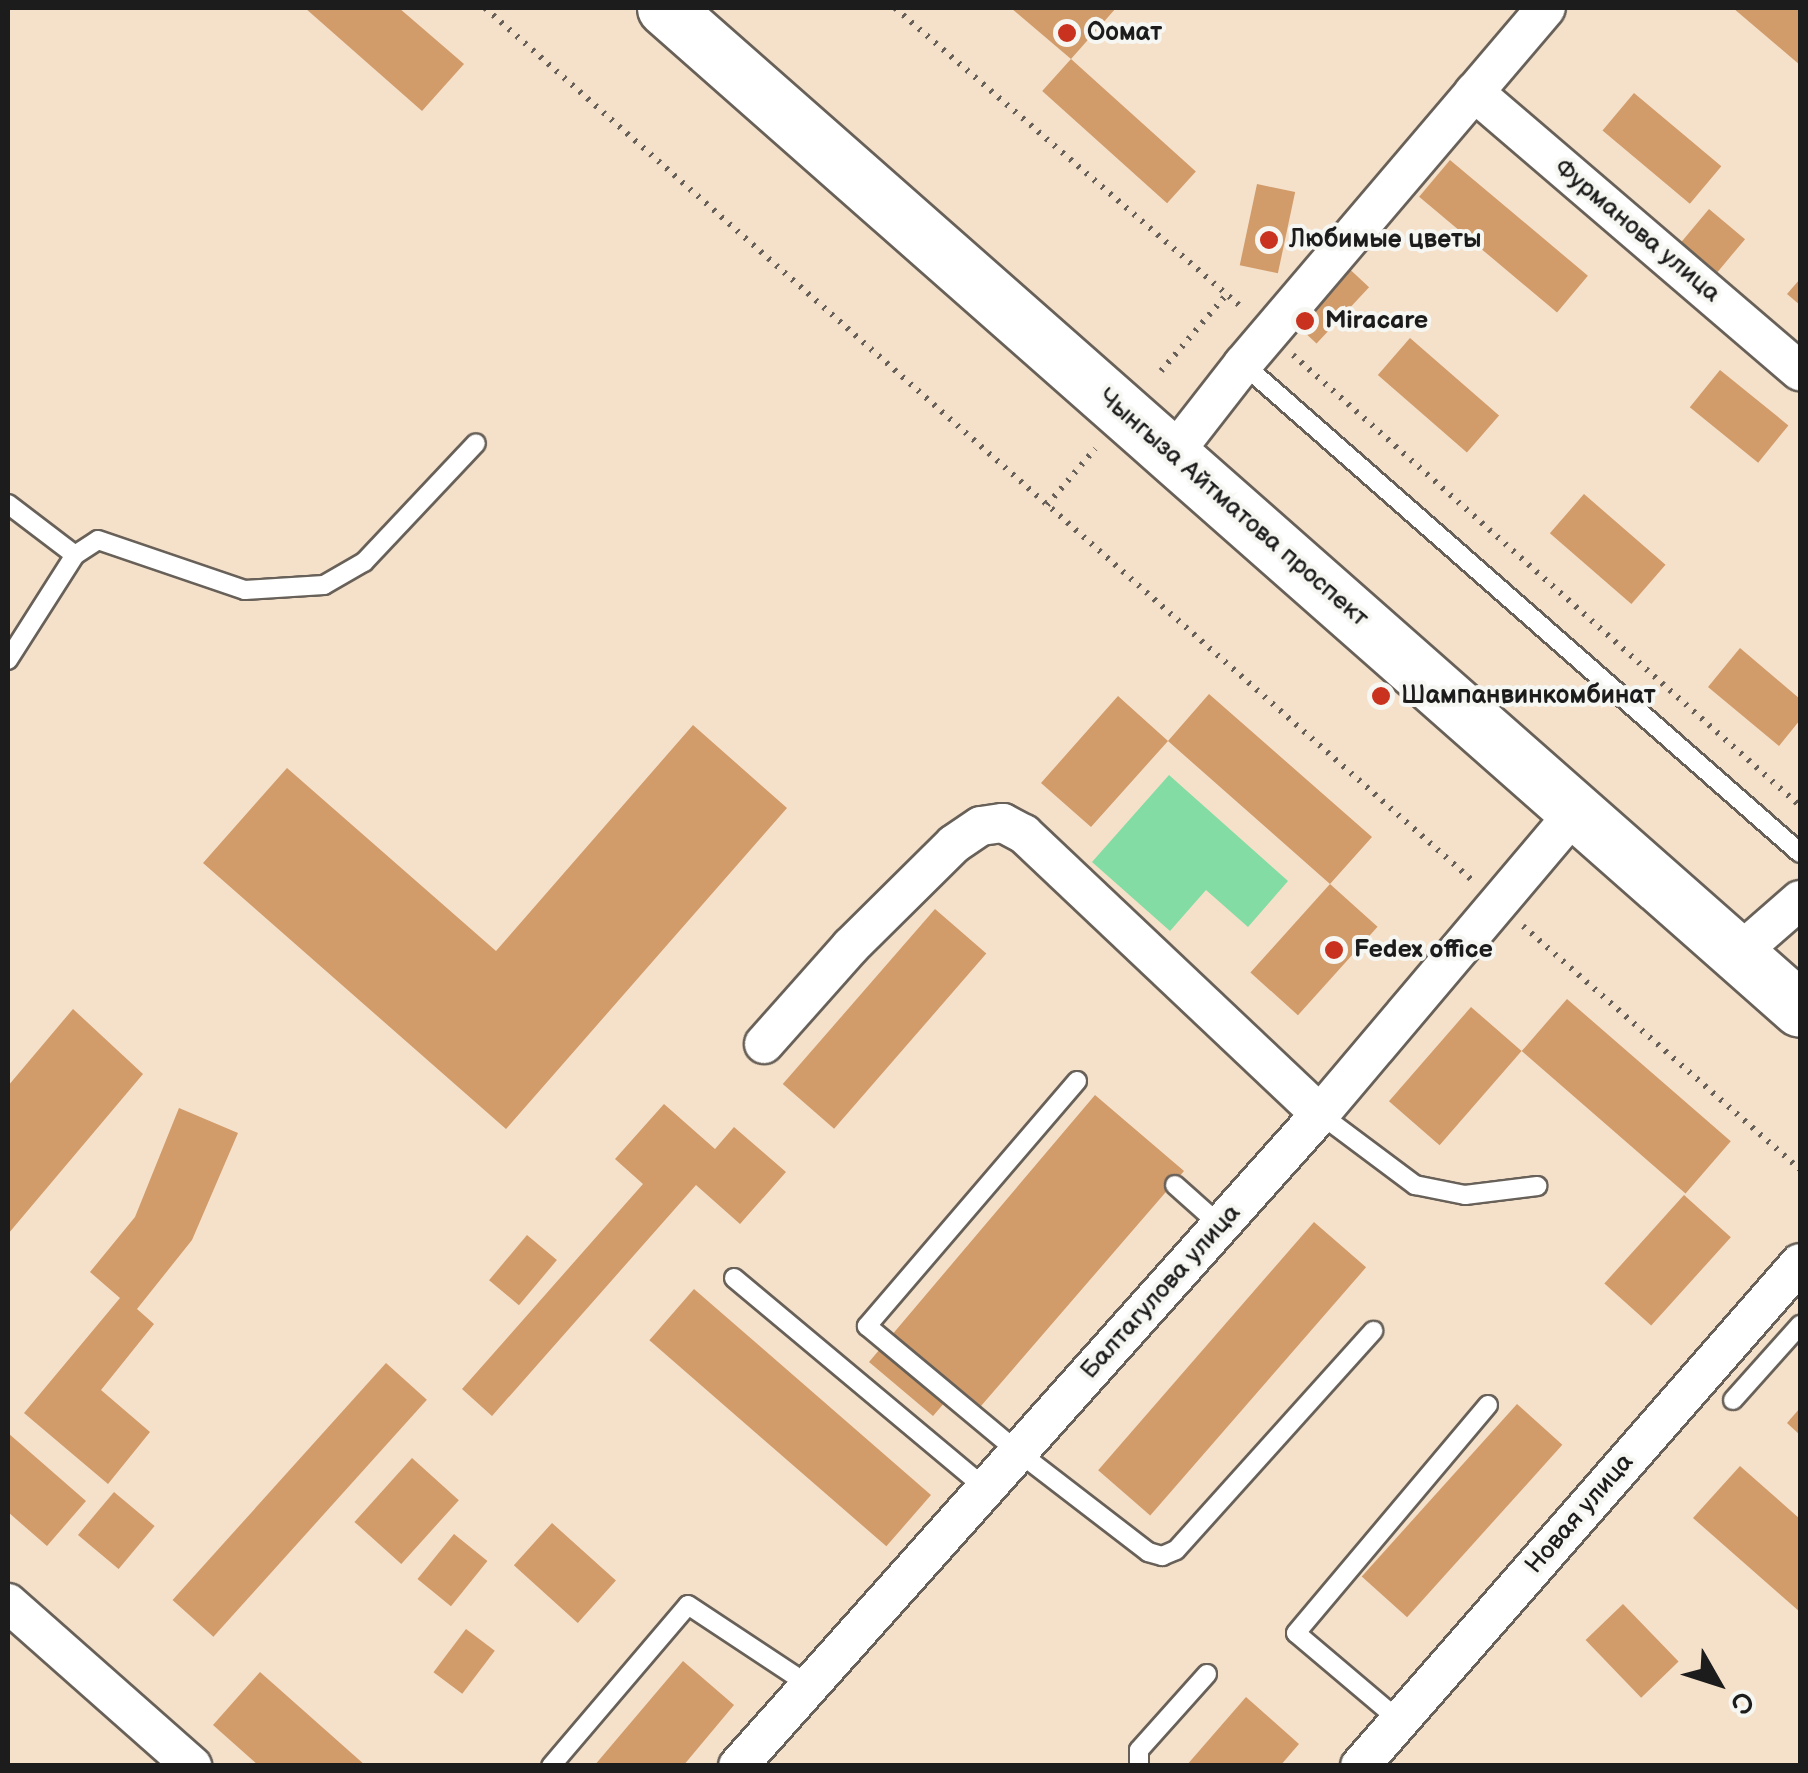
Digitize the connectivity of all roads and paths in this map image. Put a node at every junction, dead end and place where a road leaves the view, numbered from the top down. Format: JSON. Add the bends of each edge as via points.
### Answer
{"nodes":[{"id":1,"x":485,"y":8,"type":"edge"},
{"id":2,"x":665,"y":8,"type":"edge"},
{"id":3,"x":896,"y":8,"type":"edge"},
{"id":4,"x":1538,"y":10,"type":"edge"},
{"id":5,"x":1474,"y":92,"type":"junction"},
{"id":6,"x":1226,"y":294,"type":"junction"},
{"id":7,"x":1248,"y":314,"type":"dead end"},
{"id":8,"x":1288,"y":351,"type":"dead end"},
{"id":9,"x":1244,"y":364,"type":"junction"},
{"id":10,"x":1160,"y":371,"type":"dead end"},
{"id":11,"x":1800,"y":371,"type":"edge"},
{"id":12,"x":476,"y":442,"type":"dead end"},
{"id":13,"x":1095,"y":448,"type":"dead end"},
{"id":14,"x":1173,"y":454,"type":"junction"},
{"id":15,"x":8,"y":504,"type":"edge"},
{"id":16,"x":1047,"y":506,"type":"junction"},
{"id":17,"x":75,"y":555,"type":"junction"},
{"id":18,"x":8,"y":660,"type":"edge"},
{"id":19,"x":1800,"y":806,"type":"edge"},
{"id":20,"x":1576,"y":811,"type":"junction"},
{"id":21,"x":1800,"y":852,"type":"edge"},
{"id":22,"x":1800,"y":900,"type":"edge"},
{"id":23,"x":1498,"y":904,"type":"junction"},
{"id":24,"x":1738,"y":954,"type":"junction"},
{"id":25,"x":1800,"y":1008,"type":"edge"},
{"id":26,"x":764,"y":1044,"type":"dead end"},
{"id":27,"x":1077,"y":1081,"type":"dead end"},
{"id":28,"x":1320,"y":1114,"type":"junction"},
{"id":29,"x":1800,"y":1169,"type":"edge"},
{"id":30,"x":1175,"y":1185,"type":"dead end"},
{"id":31,"x":1538,"y":1186,"type":"dead end"},
{"id":32,"x":1221,"y":1226,"type":"junction"},
{"id":33,"x":1800,"y":1263,"type":"edge"},
{"id":34,"x":734,"y":1278,"type":"dead end"},
{"id":35,"x":1800,"y":1325,"type":"edge"},
{"id":36,"x":1372,"y":1331,"type":"dead end"},
{"id":37,"x":1733,"y":1400,"type":"dead end"},
{"id":38,"x":1488,"y":1405,"type":"dead end"},
{"id":39,"x":1017,"y":1451,"type":"junction"},
{"id":40,"x":985,"y":1488,"type":"junction"},
{"id":41,"x":8,"y":1603,"type":"edge"},
{"id":42,"x":1207,"y":1674,"type":"dead end"},
{"id":43,"x":810,"y":1685,"type":"junction"},
{"id":44,"x":1400,"y":1721,"type":"junction"},
{"id":45,"x":192,"y":1766,"type":"edge"},
{"id":46,"x":550,"y":1766,"type":"edge"},
{"id":47,"x":738,"y":1766,"type":"edge"},
{"id":48,"x":1139,"y":1766,"type":"edge"},
{"id":49,"x":1360,"y":1766,"type":"edge"}],
"edges":[{"from":1,"to":16,"type":"path"},
{"from":2,"to":14,"type":"main road","name":"Чынгыза Айтматова проспект"},
{"from":3,"to":6,"type":"path"},
{"from":4,"to":5,"type":"street"},
{"from":5,"to":9,"type":"street"},
{"from":5,"to":11,"type":"street","name":"Фурманова улица"},
{"from":6,"to":7,"type":"path"},
{"from":6,"to":10,"type":"path"},
{"from":8,"to":19,"type":"path"},
{"from":9,"to":14,"type":"street"},
{"from":9,"to":21,"type":"lane"},
{"from":12,"to":17,"type":"lane","via":[[364,562],[324,585],[245,590],[98,540]]},
{"from":13,"to":16,"type":"path"},
{"from":14,"to":20,"type":"main road","name":"Чынгыза Айтматова проспект"},
{"from":15,"to":17,"type":"lane"},
{"from":16,"to":23,"type":"path"},
{"from":17,"to":18,"type":"lane"},
{"from":20,"to":23,"type":"street","name":"Балтагулова улица"},
{"from":20,"to":24,"type":"main road","name":"Чынгыза Айтматова проспект"},
{"from":22,"to":24,"type":"street"},
{"from":23,"to":28,"type":"street","name":"Балтагулова улица"},
{"from":23,"to":29,"type":"path"},
{"from":24,"to":25,"type":"main road","name":"Чынгыза Айтматова проспект"},
{"from":26,"to":28,"type":"street","via":[[850,946],[954,844],[981,826],[1003,824],[1038,847]]},
{"from":27,"to":39,"type":"lane","via":[[868,1326]]},
{"from":28,"to":31,"type":"lane","via":[[1416,1185],[1465,1196]]},
{"from":28,"to":32,"type":"street","name":"Балтагулова улица"},
{"from":30,"to":32,"type":"lane"},
{"from":32,"to":39,"type":"street","name":"Балтагулова улица"},
{"from":33,"to":44,"type":"street","name":"Новая улица"},
{"from":34,"to":40,"type":"lane"},
{"from":35,"to":37,"type":"lane"},
{"from":36,"to":39,"type":"lane","via":[[1176,1550],[1162,1556]]},
{"from":38,"to":44,"type":"lane","via":[[1296,1634]]},
{"from":39,"to":40,"type":"street","name":"Балтагулова улица"},
{"from":40,"to":43,"type":"street","name":"Балтагулова улица"},
{"from":41,"to":45,"type":"street"},
{"from":42,"to":48,"type":"lane","via":[[1139,1750]]},
{"from":43,"to":46,"type":"lane","via":[[688,1605]]},
{"from":43,"to":47,"type":"street","name":"Балтагулова улица"},
{"from":44,"to":49,"type":"street","name":"Новая улица"}]}
